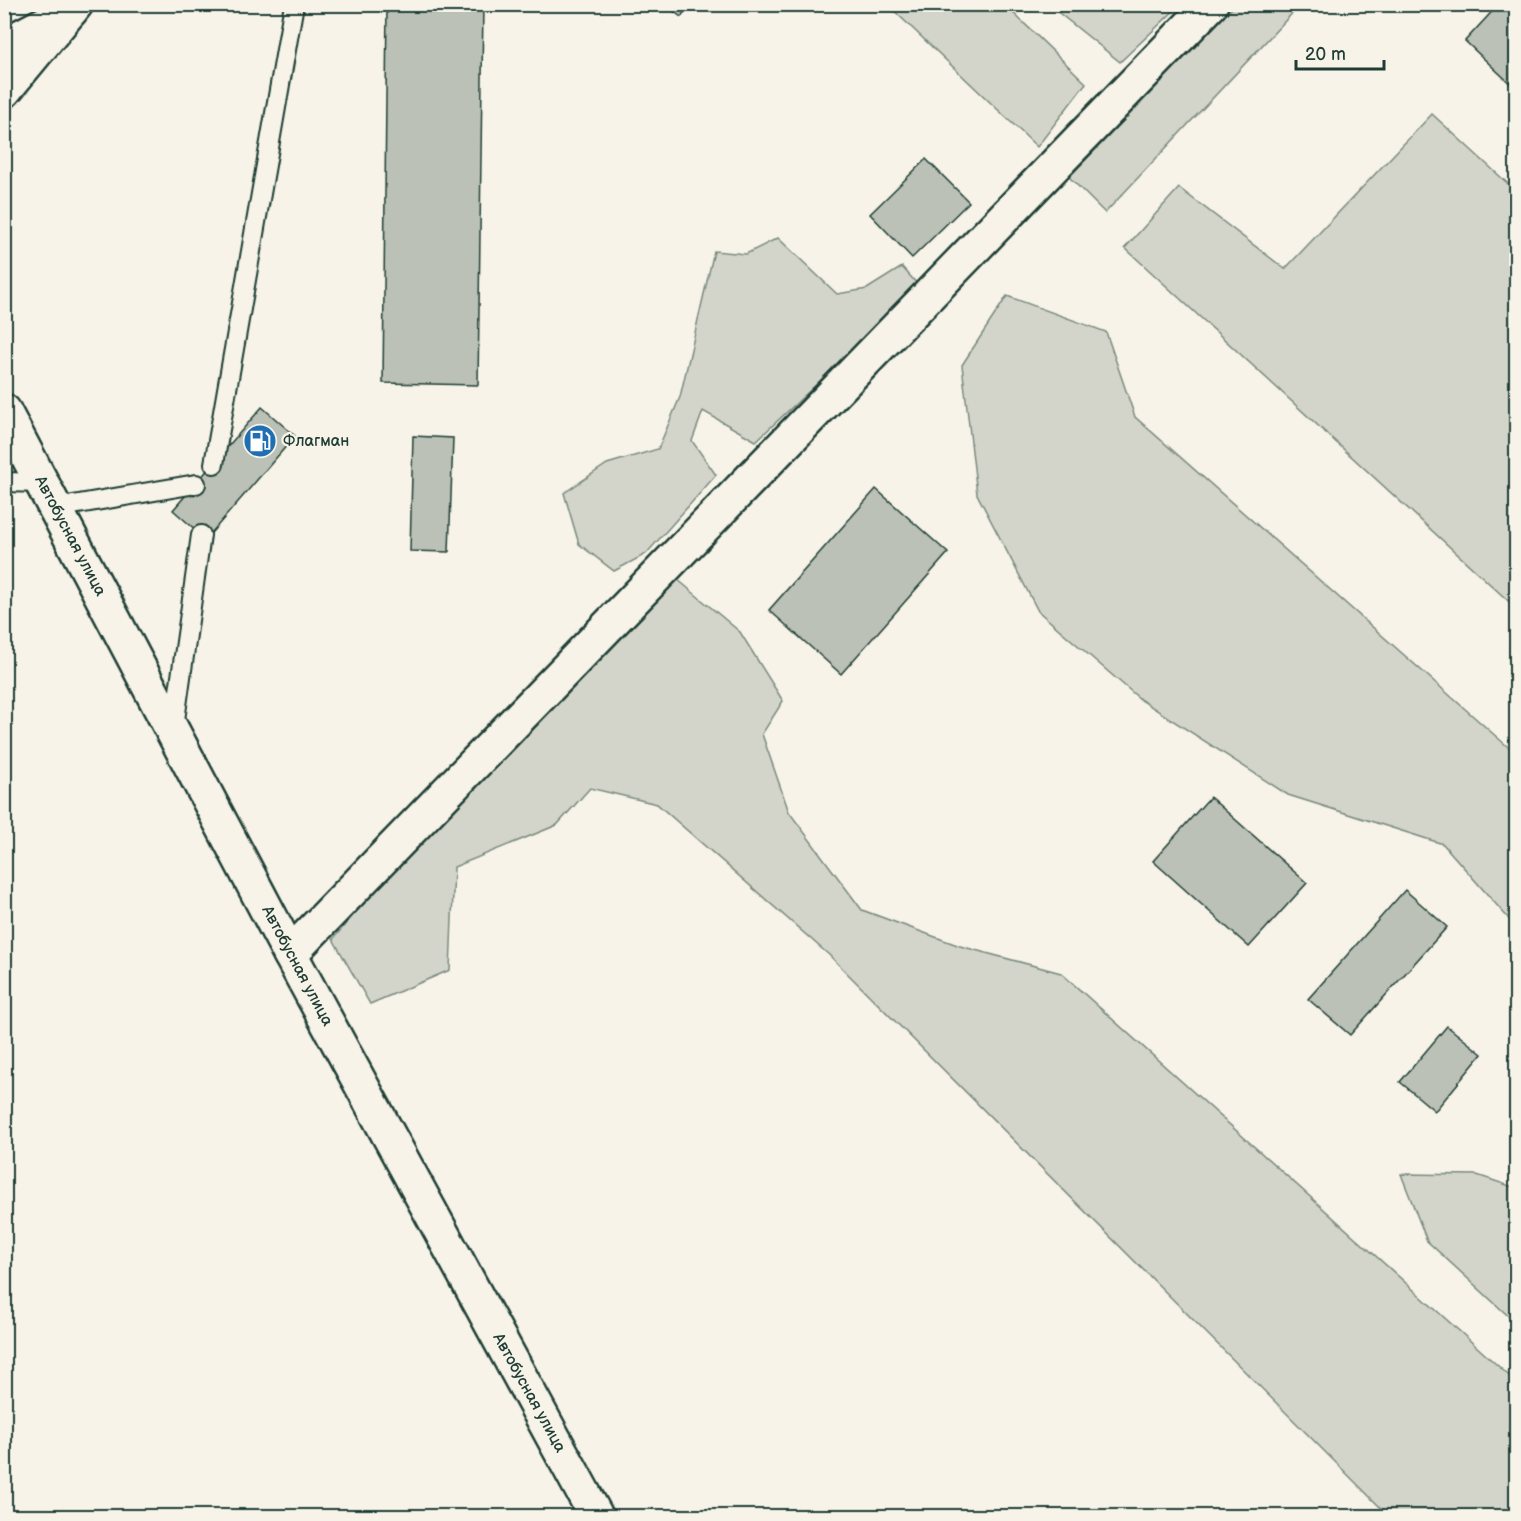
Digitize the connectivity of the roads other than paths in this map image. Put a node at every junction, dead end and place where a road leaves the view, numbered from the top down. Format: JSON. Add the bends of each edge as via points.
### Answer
{"nodes":[{"id":1,"x":294,"y":4,"type":"edge"},
{"id":2,"x":1211,"y":4,"type":"edge"},
{"id":3,"x":73,"y":7,"type":"edge"},
{"id":4,"x":16,"y":53,"type":"edge"},
{"id":5,"x":4,"y":91,"type":"edge"},
{"id":6,"x":4,"y":107,"type":"edge"},
{"id":7,"x":4,"y":391,"type":"edge"},
{"id":8,"x":4,"y":411,"type":"edge"},
{"id":9,"x":12,"y":442,"type":"edge"},
{"id":10,"x":213,"y":464,"type":"dead end"},
{"id":11,"x":4,"y":482,"type":"edge"},
{"id":12,"x":196,"y":484,"type":"dead end"},
{"id":13,"x":49,"y":495,"type":"junction"},
{"id":14,"x":201,"y":535,"type":"dead end"},
{"id":15,"x":173,"y":732,"type":"junction"},
{"id":16,"x":290,"y":954,"type":"junction"},
{"id":17,"x":596,"y":1516,"type":"edge"}],
"edges":[{"from":1,"to":10,"type":"lane"},
{"from":2,"to":16,"type":"street"},
{"from":3,"to":4,"type":"street"},
{"from":4,"to":5,"type":"street"},
{"from":4,"to":6,"type":"street"},
{"from":7,"to":9,"type":"street"},
{"from":8,"to":9,"type":"street","name":"Автобусная улица"},
{"from":9,"to":13,"type":"street","name":"Автобусная улица"},
{"from":11,"to":13,"type":"lane"},
{"from":12,"to":13,"type":"lane"},
{"from":13,"to":15,"type":"street","name":"Автобусная улица"},
{"from":14,"to":15,"type":"lane"},
{"from":15,"to":16,"type":"street","name":"Автобусная улица"},
{"from":16,"to":17,"type":"street","name":"Автобусная улица"}]}
